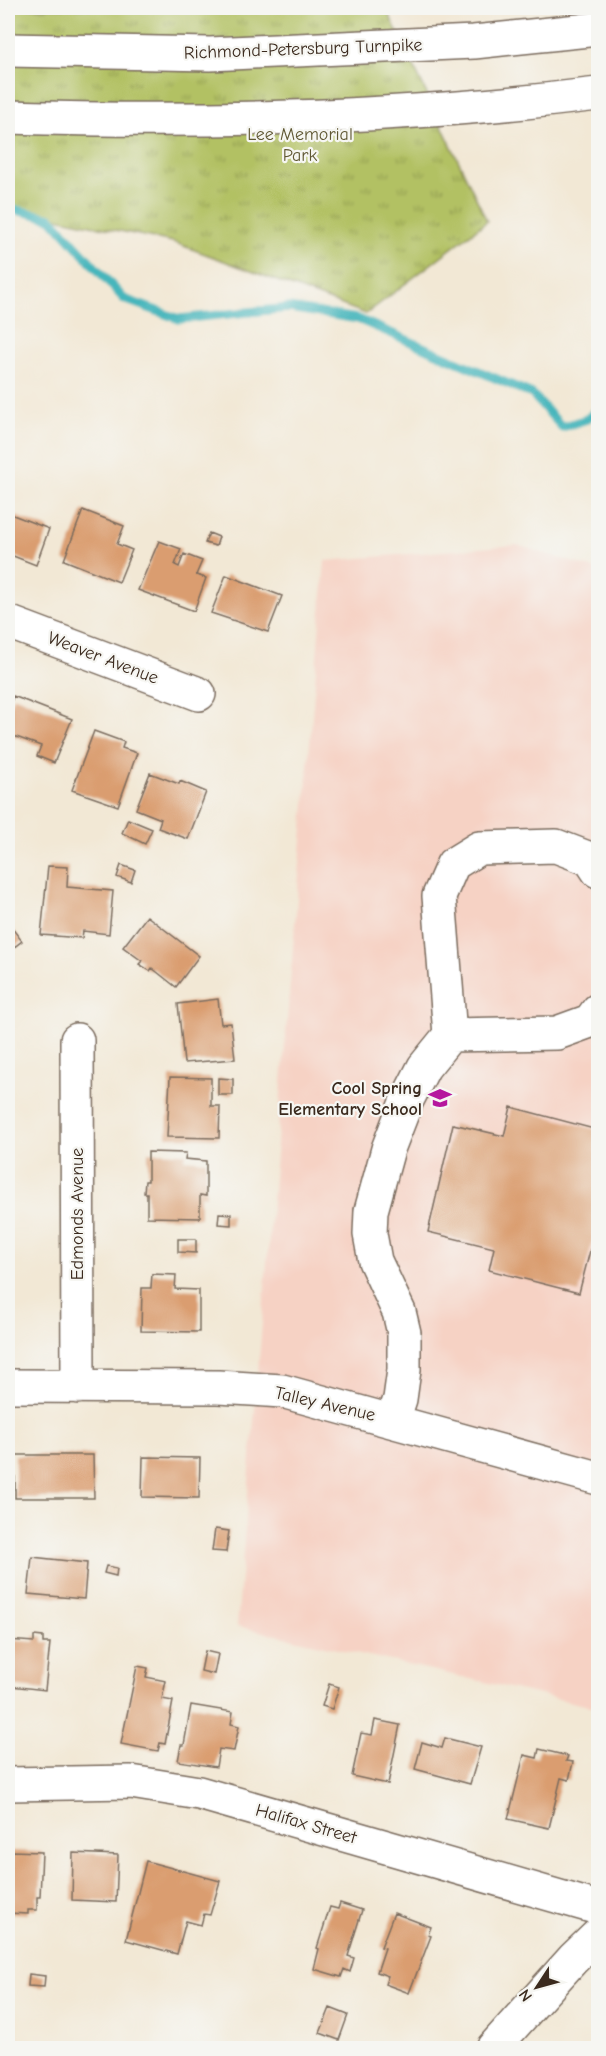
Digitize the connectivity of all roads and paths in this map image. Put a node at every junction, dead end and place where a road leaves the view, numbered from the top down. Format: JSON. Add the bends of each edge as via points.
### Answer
{"nodes":[{"id":1,"x":598,"y":29,"type":"edge"},
{"id":2,"x":8,"y":50,"type":"edge"},
{"id":3,"x":598,"y":94,"type":"edge"},
{"id":4,"x":8,"y":117,"type":"edge"},
{"id":5,"x":8,"y":622,"type":"edge"},
{"id":6,"x":199,"y":694,"type":"dead end"},
{"id":7,"x":598,"y":871,"type":"edge"},
{"id":8,"x":598,"y":1010,"type":"edge"},
{"id":9,"x":450,"y":1035,"type":"junction"},
{"id":10,"x":77,"y":1040,"type":"dead end"},
{"id":11,"x":8,"y":1386,"type":"edge"},
{"id":12,"x":78,"y":1387,"type":"junction"},
{"id":13,"x":393,"y":1420,"type":"junction"},
{"id":14,"x":598,"y":1478,"type":"edge"},
{"id":15,"x":8,"y":1784,"type":"edge"},
{"id":16,"x":598,"y":1908,"type":"edge"},
{"id":17,"x":598,"y":1935,"type":"edge"},
{"id":18,"x":493,"y":2049,"type":"edge"}],
"edges":[{"from":1,"to":2,"type":"main road","name":"Richmond-Petersburg Turnpike","via":[[474,42],[210,54]]},
{"from":3,"to":4,"type":"main road","via":[[334,116],[129,120]]},
{"from":5,"to":6,"type":"main road","name":"Weaver Avenue"},
{"from":7,"to":9,"type":"main road","via":[[590,859],[555,846],[479,848],[453,864],[439,896]]},
{"from":8,"to":9,"type":"main road","via":[[590,1021],[557,1032]]},
{"from":9,"to":13,"type":"main road","via":[[424,1067],[407,1100],[371,1211],[375,1261],[399,1312],[404,1333],[404,1370]]},
{"from":10,"to":12,"type":"main road","name":"Edmonds Avenue"},
{"from":11,"to":12,"type":"main road","name":"Talley Avenue"},
{"from":12,"to":13,"type":"main road","name":"Talley Avenue","via":[[282,1391]]},
{"from":13,"to":14,"type":"main road","name":"Talley Avenue"},
{"from":15,"to":16,"type":"main road","name":"Halifax Street","via":[[130,1782],[199,1793]]},
{"from":17,"to":18,"type":"main road"}]}
